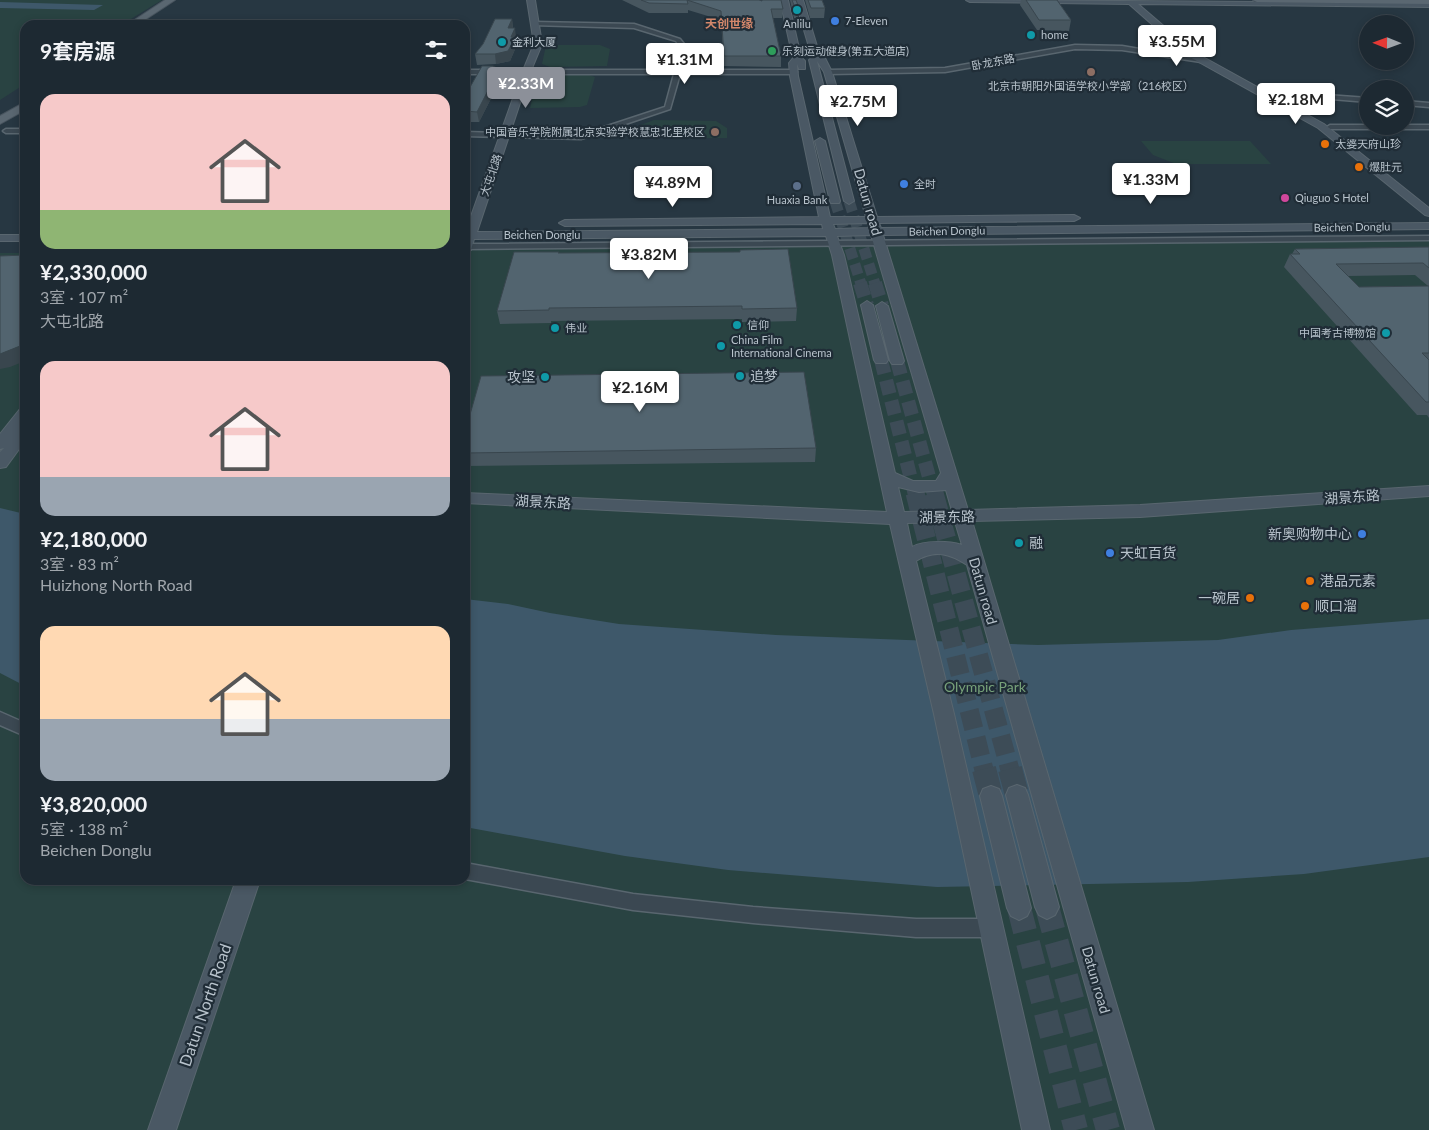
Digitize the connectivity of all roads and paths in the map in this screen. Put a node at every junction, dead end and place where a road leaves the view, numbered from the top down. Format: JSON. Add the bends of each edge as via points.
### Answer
{"nodes":[{"id":1,"x":170,"y":0,"type":"edge"},
{"id":2,"x":183,"y":0,"type":"edge"},
{"id":3,"x":531,"y":0,"type":"edge"},
{"id":4,"x":784,"y":0,"type":"edge"},
{"id":5,"x":799,"y":0,"type":"edge"},
{"id":6,"x":970,"y":0,"type":"edge"},
{"id":7,"x":1257,"y":0,"type":"edge"},
{"id":8,"x":1135,"y":1,"type":"edge"},
{"id":9,"x":1429,"y":3,"type":"edge"},
{"id":10,"x":139,"y":20,"type":"edge"},
{"id":11,"x":153,"y":20,"type":"edge"},
{"id":12,"x":534,"y":24,"type":"junction"},
{"id":13,"x":1157,"y":54,"type":"junction"},
{"id":14,"x":1191,"y":54,"type":"junction"},
{"id":15,"x":797,"y":58,"type":"junction"},
{"id":16,"x":816,"y":58,"type":"junction"},
{"id":17,"x":1201,"y":60,"type":"junction"},
{"id":18,"x":470,"y":72,"type":"edge"},
{"id":19,"x":677,"y":72,"type":"junction"},
{"id":20,"x":794,"y":72,"type":"junction"},
{"id":21,"x":828,"y":72,"type":"junction"},
{"id":22,"x":526,"y":73,"type":"junction"},
{"id":23,"x":805,"y":80,"type":"dead end"},
{"id":24,"x":1270,"y":93,"type":"junction"},
{"id":25,"x":20,"y":96,"type":"edge"},
{"id":26,"x":1359,"y":99,"type":"edge"},
{"id":27,"x":1414,"y":104,"type":"edge"},
{"id":28,"x":1429,"y":105,"type":"edge"},
{"id":29,"x":0,"y":109,"type":"edge"},
{"id":30,"x":20,"y":110,"type":"edge"},
{"id":31,"x":3,"y":126,"type":"edge"},
{"id":32,"x":817,"y":126,"type":"dead end"},
{"id":33,"x":1330,"y":127,"type":"junction"},
{"id":34,"x":1429,"y":127,"type":"edge"},
{"id":35,"x":20,"y":130,"type":"edge"},
{"id":36,"x":470,"y":134,"type":"edge"},
{"id":37,"x":504,"y":135,"type":"junction"},
{"id":38,"x":834,"y":201,"type":"tunnel mouth"},
{"id":39,"x":849,"y":201,"type":"tunnel mouth"},
{"id":40,"x":1429,"y":206,"type":"edge"},
{"id":41,"x":1429,"y":213,"type":"edge"},
{"id":42,"x":1429,"y":218,"type":"edge"},
{"id":43,"x":548,"y":223,"type":"dead end"},
{"id":44,"x":490,"y":224,"type":"dead end"},
{"id":45,"x":1429,"y":226,"type":"edge"},
{"id":46,"x":470,"y":228,"type":"edge"},
{"id":47,"x":0,"y":229,"type":"edge"},
{"id":48,"x":20,"y":229,"type":"edge"},
{"id":49,"x":876,"y":231,"type":"junction"},
{"id":50,"x":830,"y":232,"type":"junction"},
{"id":51,"x":470,"y":234,"type":"edge"},
{"id":52,"x":470,"y":236,"type":"edge"},
{"id":53,"x":0,"y":238,"type":"edge"},
{"id":54,"x":20,"y":238,"type":"edge"},
{"id":55,"x":1429,"y":238,"type":"edge"},
{"id":56,"x":867,"y":306,"type":"tunnel mouth"},
{"id":57,"x":882,"y":306,"type":"tunnel mouth"},
{"id":58,"x":881,"y":360,"type":"tunnel mouth"},
{"id":59,"x":897,"y":361,"type":"tunnel mouth"},
{"id":60,"x":20,"y":424,"type":"edge"},
{"id":61,"x":12,"y":443,"type":"edge"},
{"id":62,"x":0,"y":463,"type":"edge"},
{"id":63,"x":949,"y":473,"type":"junction"},
{"id":64,"x":888,"y":476,"type":"junction"},
{"id":65,"x":1429,"y":491,"type":"edge"},
{"id":66,"x":470,"y":498,"type":"edge"},
{"id":67,"x":1429,"y":501,"type":"edge"},
{"id":68,"x":470,"y":507,"type":"edge"},
{"id":69,"x":963,"y":520,"type":"junction"},
{"id":70,"x":898,"y":521,"type":"junction"},
{"id":71,"x":907,"y":558,"type":"junction"},
{"id":72,"x":975,"y":562,"type":"junction"},
{"id":73,"x":0,"y":718,"type":"edge"},
{"id":74,"x":20,"y":728,"type":"edge"},
{"id":75,"x":1017,"y":795,"type":"tunnel mouth"},
{"id":76,"x":991,"y":796,"type":"tunnel mouth"},
{"id":77,"x":470,"y":872,"type":"edge"},
{"id":78,"x":246,"y":885,"type":"edge"},
{"id":79,"x":1047,"y":907,"type":"tunnel mouth"},
{"id":80,"x":1020,"y":908,"type":"tunnel mouth"},
{"id":81,"x":989,"y":918,"type":"junction"},
{"id":82,"x":162,"y":1130,"type":"edge"},
{"id":83,"x":1036,"y":1130,"type":"edge"},
{"id":84,"x":1140,"y":1130,"type":"edge"}],
"edges":[{"from":1,"to":10,"type":"main road"},
{"from":2,"to":11,"type":"main road"},
{"from":3,"to":12,"type":"street","name":"大屯北路"},
{"from":4,"to":15,"type":"street"},
{"from":5,"to":16,"type":"street","name":"Datun road"},
{"from":6,"to":8,"type":"street"},
{"from":7,"to":9,"type":"main road"},
{"from":8,"to":9,"type":"street"},
{"from":8,"to":14,"type":"street"},
{"from":8,"to":24,"type":"street","via":[[1200,53]]},
{"from":12,"to":19,"type":"street","via":[[634,26],[645,29],[680,42]]},
{"from":12,"to":22,"type":"street","name":"大屯北路","via":[[538,44]]},
{"from":13,"to":14,"type":"street","name":"卧龙东路"},
{"from":13,"to":17,"type":"street","name":"卧龙东路"},
{"from":13,"to":21,"type":"street","name":"卧龙东路","via":[[1068,47],[945,70]]},
{"from":14,"to":17,"type":"street"},
{"from":15,"to":20,"type":"street","via":[[793,63]]},
{"from":15,"to":23,"type":"street","via":[[801,61]]},
{"from":16,"to":21,"type":"street","name":"Datun road","via":[[822,60]]},
{"from":16,"to":39,"type":"street","name":"Datun road","via":[[816,72]]},
{"from":17,"to":41,"type":"street","via":[[1321,126]]},
{"from":18,"to":22,"type":"street"},
{"from":19,"to":20,"type":"street"},
{"from":19,"to":22,"type":"street"},
{"from":19,"to":37,"type":"street","via":[[668,108],[581,137]]},
{"from":20,"to":50,"type":"street","via":[[822,210]]},
{"from":21,"to":49,"type":"street","name":"Datun road"},
{"from":22,"to":37,"type":"street","name":"大屯北路"},
{"from":24,"to":26,"type":"street"},
{"from":24,"to":33,"type":"street"},
{"from":25,"to":29,"type":"main road"},
{"from":27,"to":28,"type":"street"},
{"from":30,"to":31,"type":"main road"},
{"from":31,"to":35,"type":"street"},
{"from":32,"to":38,"type":"street"},
{"from":33,"to":34,"type":"street"},
{"from":33,"to":40,"type":"street"},
{"from":36,"to":37,"type":"street"},
{"from":37,"to":46,"type":"street","name":"大屯北路"},
{"from":42,"to":49,"type":"street","name":"Beichen Donglu"},
{"from":43,"to":50,"type":"street","name":"Beichen Donglu"},
{"from":44,"to":51,"type":"street","name":"Beichen Donglu"},
{"from":45,"to":49,"type":"street","name":"Beichen Donglu"},
{"from":47,"to":48,"type":"street"},
{"from":49,"to":50,"type":"street","name":"Beichen Donglu"},
{"from":49,"to":55,"type":"street","name":"Beichen Donglu"},
{"from":49,"to":63,"type":"street","name":"Datun road"},
{"from":50,"to":52,"type":"street","name":"Beichen Donglu"},
{"from":50,"to":64,"type":"street"},
{"from":53,"to":54,"type":"street"},
{"from":56,"to":58,"type":"street"},
{"from":57,"to":59,"type":"street"},
{"from":60,"to":61,"type":"street"},
{"from":61,"to":62,"type":"street"},
{"from":63,"to":64,"type":"street","via":[[940,486],[924,487],[905,486]]},
{"from":63,"to":69,"type":"street","name":"Datun road"},
{"from":64,"to":70,"type":"street"},
{"from":65,"to":69,"type":"street","name":"湖景东路"},
{"from":66,"to":70,"type":"street","name":"湖景东路"},
{"from":67,"to":69,"type":"street","name":"湖景东路","via":[[1148,520]]},
{"from":68,"to":70,"type":"street","name":"湖景东路","via":[[649,516]]},
{"from":69,"to":70,"type":"street","name":"湖景东路"},
{"from":69,"to":72,"type":"street","name":"Datun road"},
{"from":70,"to":71,"type":"street"},
{"from":71,"to":72,"type":"street","via":[[922,549],[955,549]]},
{"from":71,"to":81,"type":"street"},
{"from":72,"to":84,"type":"street","name":"Datun road"},
{"from":73,"to":74,"type":"street"},
{"from":75,"to":79,"type":"street"},
{"from":76,"to":80,"type":"street"},
{"from":77,"to":81,"type":"street","via":[[633,902],[753,915],[916,928]]},
{"from":78,"to":82,"type":"street","name":"Datun North Road"},
{"from":81,"to":83,"type":"street"}]}
